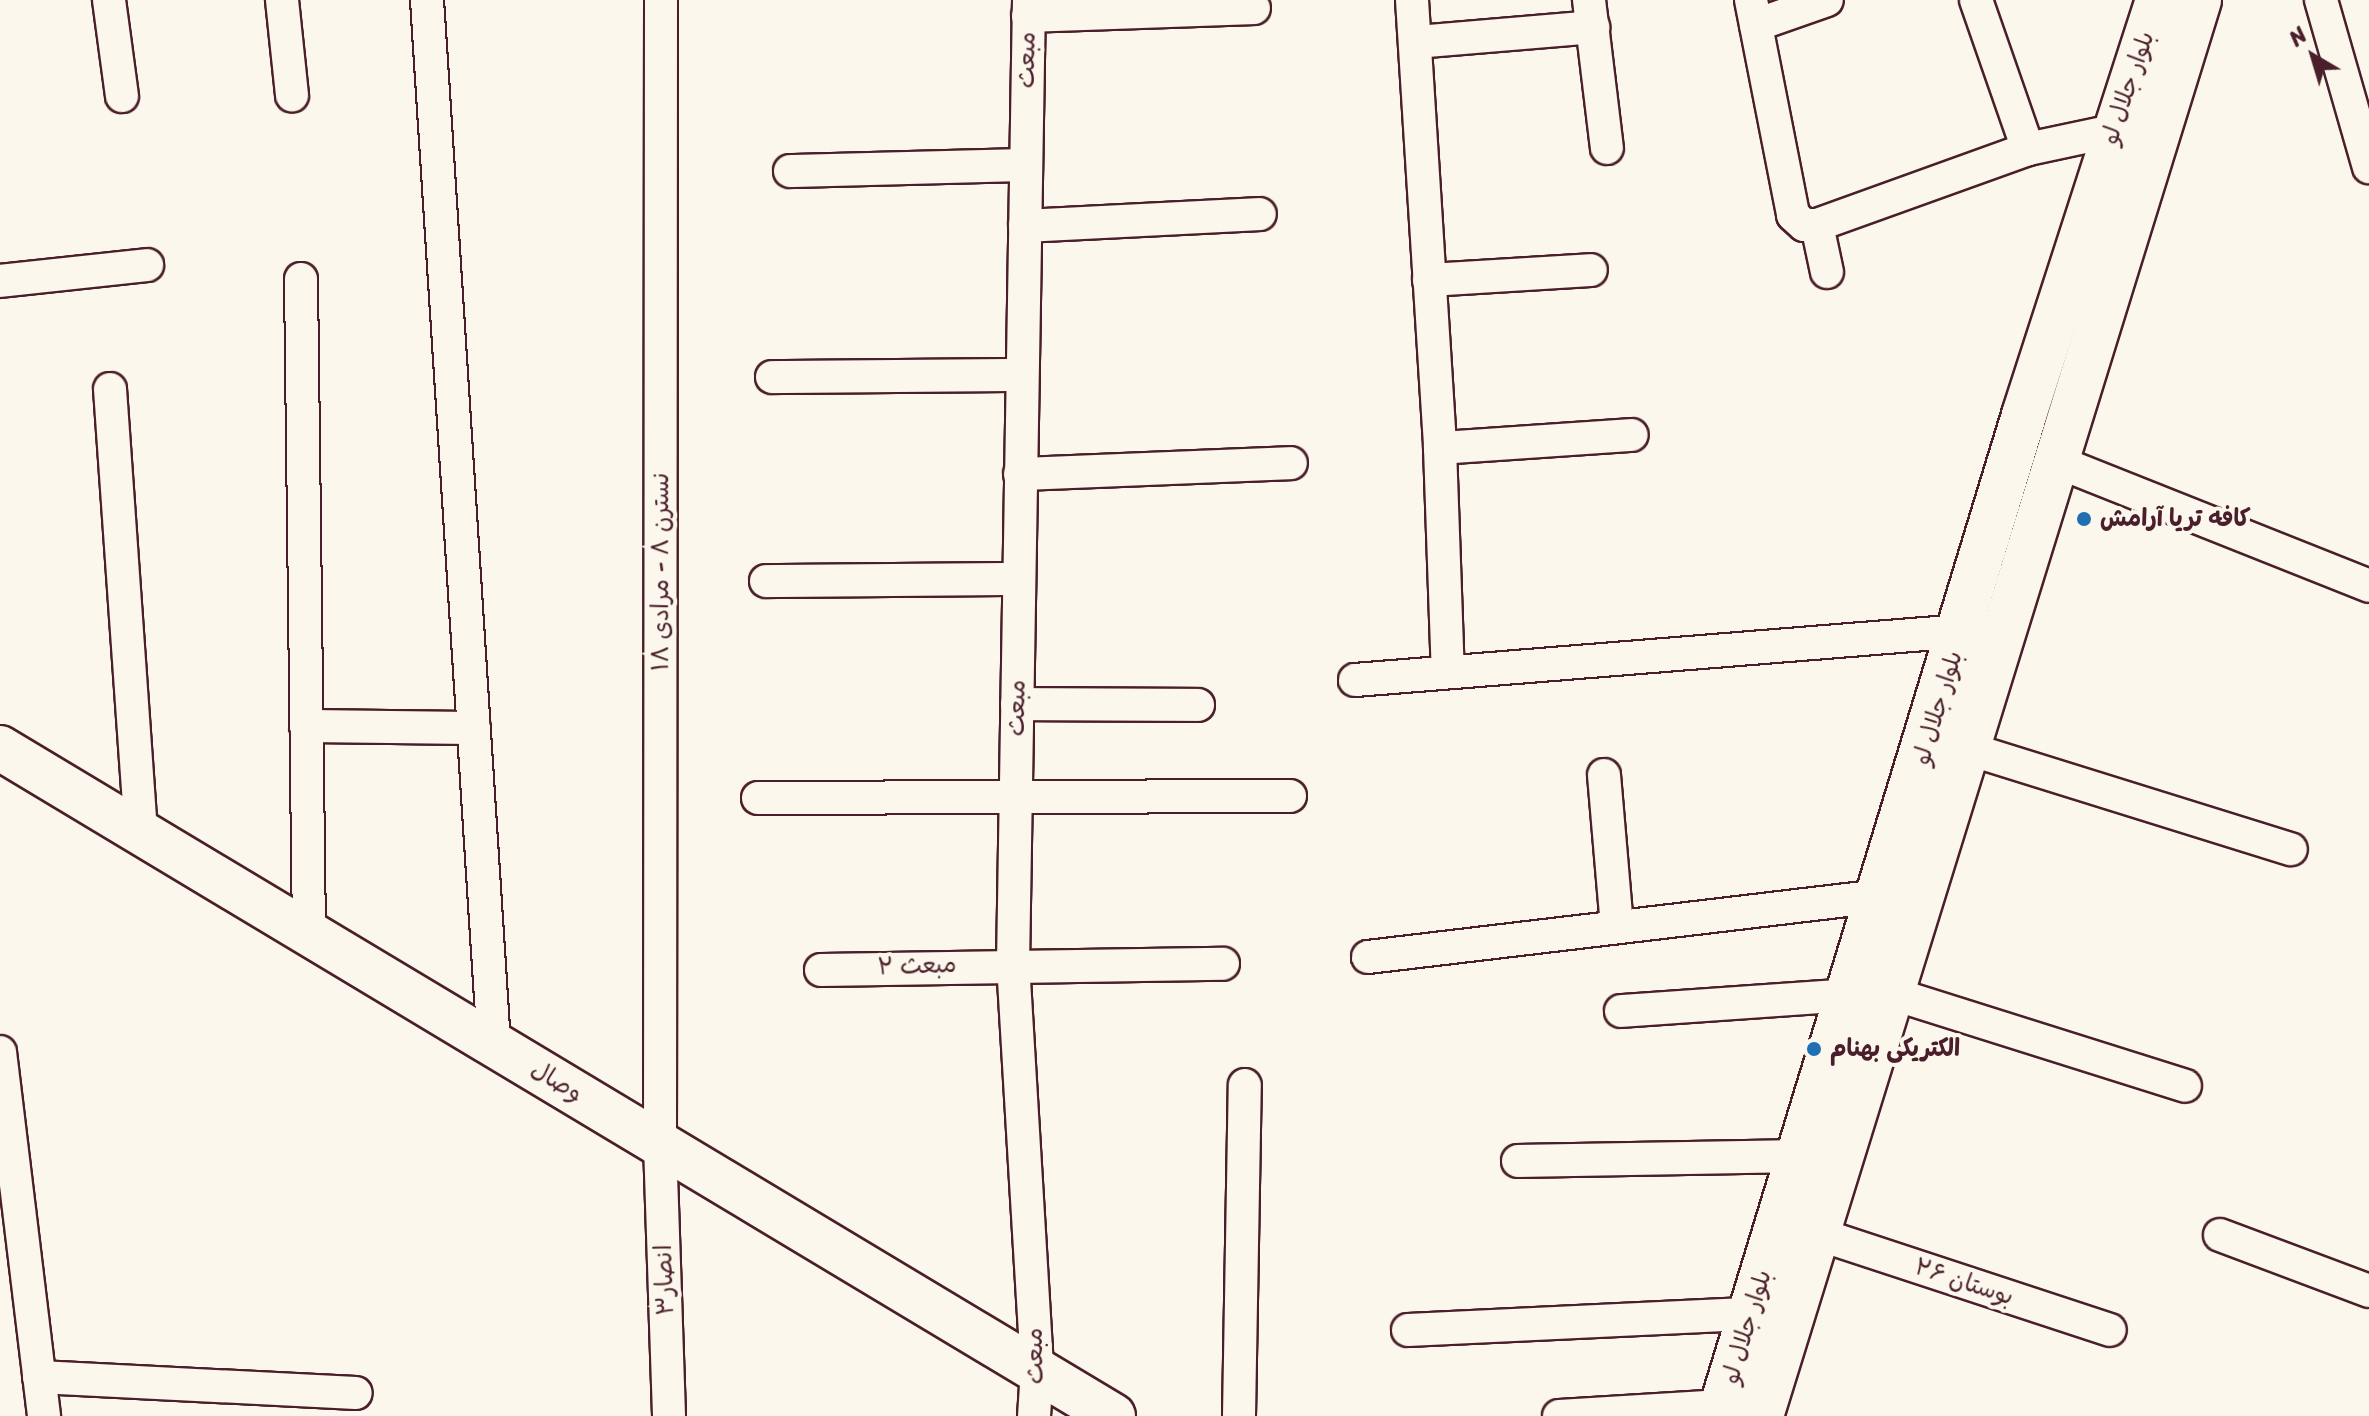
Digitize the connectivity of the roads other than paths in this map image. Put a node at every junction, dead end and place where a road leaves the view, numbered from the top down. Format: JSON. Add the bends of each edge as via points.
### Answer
{"nodes":[{"id":1,"x":109,"y":0,"type":"edge"},
{"id":2,"x":282,"y":0,"type":"edge"},
{"id":3,"x":427,"y":0,"type":"edge"},
{"id":4,"x":661,"y":0,"type":"edge"},
{"id":5,"x":1412,"y":0,"type":"edge"},
{"id":6,"x":1827,"y":0,"type":"edge"},
{"id":7,"x":1976,"y":0,"type":"edge"},
{"id":8,"x":2158,"y":0,"type":"edge"},
{"id":9,"x":2199,"y":0,"type":"edge"},
{"id":10,"x":2321,"y":0,"type":"edge"},
{"id":11,"x":1028,"y":8,"type":"edge"},
{"id":12,"x":1254,"y":8,"type":"dead end"},
{"id":13,"x":1753,"y":12,"type":"edge"},
{"id":14,"x":1591,"y":14,"type":"edge"},
{"id":15,"x":1416,"y":42,"type":"junction"},
{"id":16,"x":292,"y":95,"type":"dead end"},
{"id":17,"x":122,"y":96,"type":"dead end"},
{"id":18,"x":2113,"y":131,"type":"junction"},
{"id":19,"x":1607,"y":148,"type":"dead end"},
{"id":20,"x":2028,"y":149,"type":"junction"},
{"id":21,"x":1026,"y":165,"type":"junction"},
{"id":22,"x":2369,"y":167,"type":"edge"},
{"id":23,"x":790,"y":171,"type":"dead end"},
{"id":24,"x":1260,"y":214,"type":"dead end"},
{"id":25,"x":1817,"y":225,"type":"junction"},
{"id":26,"x":1025,"y":226,"type":"junction"},
{"id":27,"x":147,"y":265,"type":"dead end"},
{"id":28,"x":1591,"y":270,"type":"dead end"},
{"id":29,"x":1827,"y":272,"type":"dead end"},
{"id":30,"x":301,"y":279,"type":"dead end"},
{"id":31,"x":1429,"y":280,"type":"junction"},
{"id":32,"x":0,"y":281,"type":"edge"},
{"id":33,"x":1022,"y":375,"type":"junction"},
{"id":34,"x":772,"y":377,"type":"dead end"},
{"id":35,"x":110,"y":389,"type":"dead end"},
{"id":36,"x":2047,"y":434,"type":"junction"},
{"id":37,"x":1632,"y":435,"type":"dead end"},
{"id":38,"x":1440,"y":448,"type":"junction"},
{"id":39,"x":1291,"y":463,"type":"dead end"},
{"id":40,"x":1020,"y":474,"type":"junction"},
{"id":41,"x":1019,"y":579,"type":"junction"},
{"id":42,"x":766,"y":581,"type":"dead end"},
{"id":43,"x":2369,"y":586,"type":"edge"},
{"id":44,"x":1962,"y":631,"type":"junction"},
{"id":45,"x":1448,"y":672,"type":"junction"},
{"id":46,"x":1355,"y":680,"type":"dead end"},
{"id":47,"x":1017,"y":704,"type":"junction"},
{"id":48,"x":1198,"y":705,"type":"dead end"},
{"id":49,"x":306,"y":726,"type":"junction"},
{"id":50,"x":474,"y":728,"type":"junction"},
{"id":51,"x":0,"y":748,"type":"edge"},
{"id":52,"x":1969,"y":749,"type":"junction"},
{"id":53,"x":1604,"y":775,"type":"dead end"},
{"id":54,"x":1015,"y":796,"type":"junction"},
{"id":55,"x":1290,"y":796,"type":"dead end"},
{"id":56,"x":758,"y":798,"type":"dead end"},
{"id":57,"x":141,"y":833,"type":"junction"},
{"id":58,"x":2291,"y":849,"type":"dead end"},
{"id":59,"x":1880,"y":896,"type":"junction"},
{"id":60,"x":1617,"y":926,"type":"junction"},
{"id":61,"x":309,"y":933,"type":"junction"},
{"id":62,"x":1368,"y":957,"type":"dead end"},
{"id":63,"x":1013,"y":963,"type":"junction"},
{"id":64,"x":1223,"y":964,"type":"dead end"},
{"id":65,"x":821,"y":970,"type":"dead end"},
{"id":66,"x":1894,"y":994,"type":"junction"},
{"id":67,"x":1850,"y":995,"type":"junction"},
{"id":68,"x":1621,"y":1011,"type":"dead end"},
{"id":69,"x":494,"y":1045,"type":"junction"},
{"id":70,"x":0,"y":1052,"type":"edge"},
{"id":71,"x":1245,"y":1085,"type":"dead end"},
{"id":72,"x":2185,"y":1086,"type":"dead end"},
{"id":73,"x":660,"y":1144,"type":"junction"},
{"id":74,"x":1800,"y":1156,"type":"junction"},
{"id":75,"x":1518,"y":1161,"type":"dead end"},
{"id":76,"x":1818,"y":1234,"type":"junction"},
{"id":77,"x":2220,"y":1235,"type":"dead end"},
{"id":78,"x":2369,"y":1291,"type":"edge"},
{"id":79,"x":1751,"y":1314,"type":"junction"},
{"id":80,"x":1408,"y":1330,"type":"dead end"},
{"id":81,"x":2110,"y":1330,"type":"dead end"},
{"id":82,"x":1037,"y":1370,"type":"junction"},
{"id":83,"x":39,"y":1377,"type":"junction"},
{"id":84,"x":356,"y":1393,"type":"dead end"},
{"id":85,"x":1734,"y":1413,"type":"edge"},
{"id":86,"x":44,"y":1416,"type":"edge"},
{"id":87,"x":669,"y":1416,"type":"edge"},
{"id":88,"x":1034,"y":1416,"type":"edge"},
{"id":89,"x":1113,"y":1416,"type":"edge"},
{"id":90,"x":1239,"y":1416,"type":"edge"},
{"id":91,"x":1559,"y":1416,"type":"edge"}],
"edges":[{"from":1,"to":17,"type":"street"},
{"from":2,"to":16,"type":"street"},
{"from":3,"to":50,"type":"street"},
{"from":4,"to":73,"type":"street","name":"نسترن ۸ - مرادی ۱۸"},
{"from":5,"to":15,"type":"street"},
{"from":6,"to":13,"type":"street"},
{"from":7,"to":20,"type":"street"},
{"from":8,"to":18,"type":"main road","name":"بلوار جلال لو"},
{"from":9,"to":36,"type":"main road","name":"بلوار جلال لو"},
{"from":10,"to":22,"type":"street"},
{"from":11,"to":12,"type":"street"},
{"from":11,"to":21,"type":"street","name":"مبعث"},
{"from":13,"to":25,"type":"street","via":[[1793,215],[1804,225]]},
{"from":14,"to":15,"type":"street"},
{"from":14,"to":19,"type":"street"},
{"from":15,"to":31,"type":"street"},
{"from":18,"to":20,"type":"street"},
{"from":18,"to":36,"type":"main road","name":"بلوار جلال لو"},
{"from":20,"to":25,"type":"street"},
{"from":21,"to":23,"type":"street"},
{"from":21,"to":26,"type":"street","name":"مبعث"},
{"from":24,"to":26,"type":"street"},
{"from":25,"to":29,"type":"street"},
{"from":26,"to":33,"type":"street","name":"مبعث"},
{"from":27,"to":32,"type":"street"},
{"from":28,"to":31,"type":"street"},
{"from":30,"to":49,"type":"street"},
{"from":31,"to":38,"type":"street"},
{"from":33,"to":34,"type":"street"},
{"from":33,"to":40,"type":"street","name":"مبعث"},
{"from":35,"to":57,"type":"street"},
{"from":36,"to":43,"type":"street"},
{"from":36,"to":44,"type":"main road","name":"بلوار جلال لو"},
{"from":36,"to":52,"type":"main road","name":"بلوار جلال لو"},
{"from":37,"to":38,"type":"street"},
{"from":38,"to":45,"type":"street"},
{"from":39,"to":40,"type":"street"},
{"from":40,"to":41,"type":"street","name":"مبعث"},
{"from":41,"to":42,"type":"street"},
{"from":41,"to":47,"type":"street","name":"مبعث"},
{"from":44,"to":45,"type":"street"},
{"from":44,"to":59,"type":"main road","name":"بلوار جلال لو"},
{"from":45,"to":46,"type":"street"},
{"from":47,"to":48,"type":"street"},
{"from":47,"to":54,"type":"street","name":"مبعث"},
{"from":49,"to":50,"type":"street"},
{"from":49,"to":61,"type":"street"},
{"from":50,"to":69,"type":"street"},
{"from":51,"to":57,"type":"main road","name":"وصال"},
{"from":52,"to":58,"type":"street"},
{"from":52,"to":66,"type":"main road","name":"بلوار جلال لو"},
{"from":53,"to":60,"type":"street"},
{"from":54,"to":55,"type":"street"},
{"from":54,"to":56,"type":"street"},
{"from":54,"to":63,"type":"street","name":"مبعث"},
{"from":57,"to":61,"type":"main road","name":"وصال"},
{"from":59,"to":60,"type":"street"},
{"from":59,"to":67,"type":"main road","name":"بلوار جلال لو"},
{"from":60,"to":62,"type":"street"},
{"from":61,"to":69,"type":"main road","name":"وصال"},
{"from":63,"to":64,"type":"street","name":"مبعث ۲"},
{"from":63,"to":65,"type":"street","name":"مبعث ۲"},
{"from":63,"to":82,"type":"street","name":"مبعث"},
{"from":66,"to":72,"type":"street"},
{"from":66,"to":76,"type":"main road","name":"بلوار جلال لو"},
{"from":67,"to":68,"type":"street"},
{"from":67,"to":74,"type":"main road","name":"بلوار جلال لو"},
{"from":69,"to":73,"type":"main road","name":"وصال"},
{"from":70,"to":83,"type":"street"},
{"from":71,"to":90,"type":"street"},
{"from":73,"to":82,"type":"main road","name":"وصال"},
{"from":73,"to":87,"type":"street","name":"انصار۳"},
{"from":74,"to":75,"type":"street"},
{"from":74,"to":79,"type":"main road","name":"بلوار جلال لو"},
{"from":76,"to":81,"type":"street","name":"بوستان ۲۶"},
{"from":76,"to":85,"type":"main road","name":"بلوار جلال لو"},
{"from":77,"to":78,"type":"street"},
{"from":79,"to":80,"type":"street"},
{"from":79,"to":85,"type":"main road","name":"بلوار جلال لو"},
{"from":82,"to":88,"type":"street","name":"مبعث"},
{"from":82,"to":89,"type":"main road","name":"وصال"},
{"from":83,"to":84,"type":"street"},
{"from":83,"to":86,"type":"street"},
{"from":85,"to":91,"type":"street"}]}
